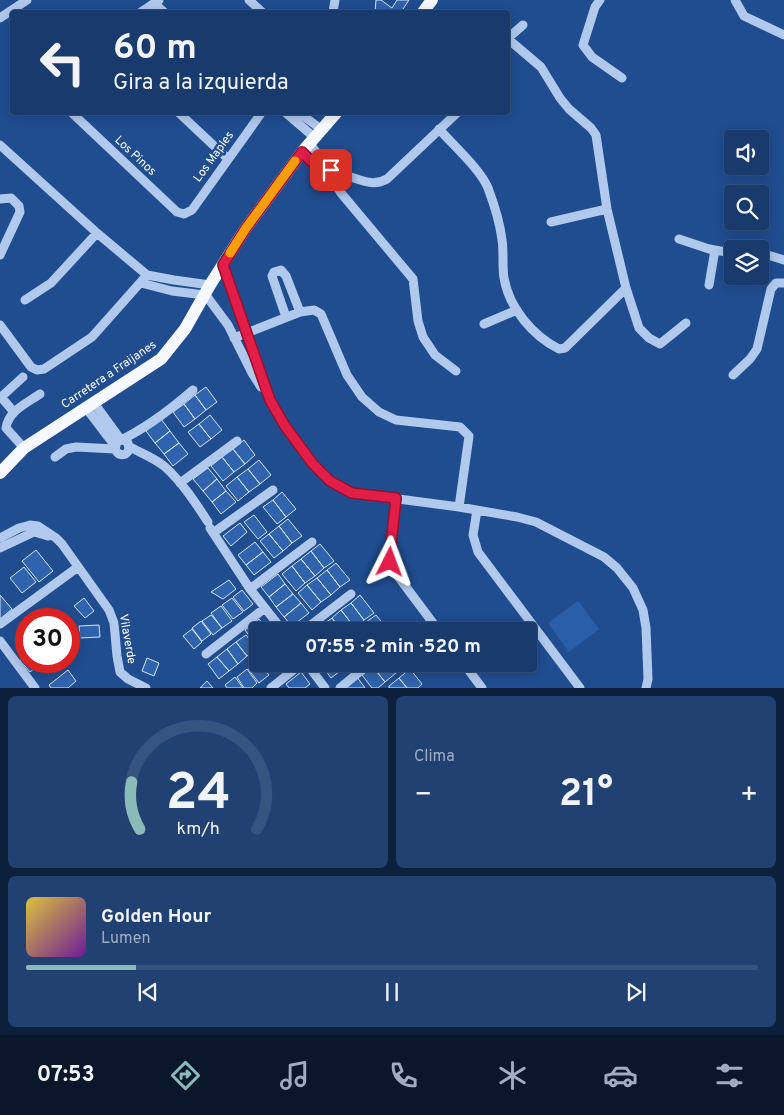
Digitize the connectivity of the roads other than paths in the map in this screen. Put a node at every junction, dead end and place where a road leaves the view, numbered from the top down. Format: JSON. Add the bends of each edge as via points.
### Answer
{"nodes":[{"id":1,"x":27,"y":0,"type":"edge"},
{"id":2,"x":249,"y":0,"type":"edge"},
{"id":3,"x":432,"y":0,"type":"edge"},
{"id":4,"x":600,"y":0,"type":"edge"},
{"id":5,"x":157,"y":2,"type":"edge"},
{"id":6,"x":738,"y":2,"type":"edge"},
{"id":7,"x":12,"y":10,"type":"edge"},
{"id":8,"x":143,"y":10,"type":"edge"},
{"id":9,"x":260,"y":10,"type":"edge"},
{"id":10,"x":424,"y":10,"type":"edge"},
{"id":11,"x":523,"y":25,"type":"dead end"},
{"id":12,"x":784,"y":35,"type":"edge"},
{"id":13,"x":510,"y":37,"type":"edge"},
{"id":14,"x":510,"y":41,"type":"edge"},
{"id":15,"x":622,"y":78,"type":"dead end"},
{"id":16,"x":74,"y":115,"type":"edge"},
{"id":17,"x":181,"y":115,"type":"edge"},
{"id":18,"x":260,"y":115,"type":"edge"},
{"id":19,"x":288,"y":115,"type":"edge"},
{"id":20,"x":299,"y":115,"type":"edge"},
{"id":21,"x":334,"y":115,"type":"edge"},
{"id":22,"x":455,"y":115,"type":"edge"},
{"id":23,"x":439,"y":129,"type":"junction"},
{"id":24,"x":311,"y":140,"type":"junction"},
{"id":25,"x":0,"y":145,"type":"edge"},
{"id":26,"x":228,"y":159,"type":"junction"},
{"id":27,"x":331,"y":175,"type":"junction"},
{"id":28,"x":0,"y":199,"type":"edge"},
{"id":29,"x":607,"y":209,"type":"junction"},
{"id":30,"x":184,"y":214,"type":"joint"},
{"id":31,"x":551,"y":222,"type":"dead end"},
{"id":32,"x":97,"y":233,"type":"junction"},
{"id":33,"x":679,"y":239,"type":"dead end"},
{"id":34,"x":715,"y":250,"type":"junction"},
{"id":35,"x":724,"y":252,"type":"edge"},
{"id":36,"x":0,"y":255,"type":"edge"},
{"id":37,"x":769,"y":256,"type":"edge"},
{"id":38,"x":784,"y":260,"type":"edge"},
{"id":39,"x":223,"y":265,"type":"junction"},
{"id":40,"x":147,"y":275,"type":"junction"},
{"id":41,"x":141,"y":283,"type":"junction"},
{"id":42,"x":784,"y":283,"type":"edge"},
{"id":43,"x":709,"y":284,"type":"dead end"},
{"id":44,"x":626,"y":288,"type":"junction"},
{"id":45,"x":207,"y":291,"type":"junction"},
{"id":46,"x":26,"y":300,"type":"dead end"},
{"id":47,"x":517,"y":310,"type":"junction"},
{"id":48,"x":300,"y":312,"type":"junction"},
{"id":49,"x":286,"y":317,"type":"junction"},
{"id":50,"x":686,"y":322,"type":"dead end"},
{"id":51,"x":484,"y":324,"type":"dead end"},
{"id":52,"x":0,"y":325,"type":"edge"},
{"id":53,"x":246,"y":334,"type":"junction"},
{"id":54,"x":234,"y":338,"type":"junction"},
{"id":55,"x":456,"y":371,"type":"dead end"},
{"id":56,"x":733,"y":375,"type":"dead end"},
{"id":57,"x":23,"y":376,"type":"dead end"},
{"id":58,"x":193,"y":390,"type":"dead end"},
{"id":59,"x":40,"y":394,"type":"dead end"},
{"id":60,"x":1,"y":397,"type":"edge"},
{"id":61,"x":270,"y":400,"type":"junction"},
{"id":62,"x":90,"y":406,"type":"junction"},
{"id":63,"x":14,"y":412,"type":"junction"},
{"id":64,"x":237,"y":441,"type":"dead end"},
{"id":65,"x":121,"y":444,"type":"junction"},
{"id":66,"x":24,"y":448,"type":"junction"},
{"id":67,"x":55,"y":456,"type":"dead end"},
{"id":68,"x":0,"y":473,"type":"edge"},
{"id":69,"x":180,"y":483,"type":"junction"},
{"id":70,"x":273,"y":490,"type":"dead end"},
{"id":71,"x":396,"y":498,"type":"junction"},
{"id":72,"x":460,"y":507,"type":"junction"},
{"id":73,"x":477,"y":510,"type":"junction"},
{"id":74,"x":210,"y":528,"type":"junction"},
{"id":75,"x":0,"y":538,"type":"edge"},
{"id":76,"x":56,"y":538,"type":"junction"},
{"id":77,"x":312,"y":542,"type":"dead end"},
{"id":78,"x":0,"y":548,"type":"edge"},
{"id":79,"x":78,"y":567,"type":"junction"},
{"id":80,"x":250,"y":589,"type":"junction"},
{"id":81,"x":351,"y":594,"type":"dead end"},
{"id":82,"x":265,"y":608,"type":"junction"},
{"id":83,"x":276,"y":622,"type":"edge"},
{"id":84,"x":315,"y":622,"type":"edge"},
{"id":85,"x":432,"y":622,"type":"edge"},
{"id":86,"x":0,"y":624,"type":"edge"},
{"id":87,"x":0,"y":641,"type":"edge"},
{"id":88,"x":206,"y":654,"type":"dead end"},
{"id":89,"x":291,"y":672,"type":"edge"},
{"id":90,"x":314,"y":672,"type":"edge"},
{"id":91,"x":359,"y":672,"type":"edge"},
{"id":92,"x":470,"y":672,"type":"edge"},
{"id":93,"x":35,"y":688,"type":"edge"},
{"id":94,"x":146,"y":688,"type":"edge"},
{"id":95,"x":271,"y":688,"type":"edge"},
{"id":96,"x":325,"y":688,"type":"edge"},
{"id":97,"x":340,"y":688,"type":"edge"},
{"id":98,"x":482,"y":688,"type":"edge"},
{"id":99,"x":580,"y":688,"type":"edge"},
{"id":100,"x":646,"y":688,"type":"edge"}],
"edges":[{"from":1,"to":7,"type":"street"},
{"from":2,"to":9,"type":"street"},
{"from":3,"to":10,"type":"main road"},
{"from":4,"to":15,"type":"street","via":[[583,45],[592,57]]},
{"from":5,"to":8,"type":"street"},
{"from":6,"to":12,"type":"street","via":[[744,16]]},
{"from":11,"to":13,"type":"street"},
{"from":14,"to":29,"type":"street","via":[[541,67],[560,98],[596,135]]},
{"from":16,"to":30,"type":"street","name":"Los Pinos","via":[[177,212]]},
{"from":17,"to":26,"type":"street"},
{"from":18,"to":26,"type":"street","name":"Los Maples"},
{"from":19,"to":24,"type":"street"},
{"from":20,"to":24,"type":"street"},
{"from":21,"to":24,"type":"main road","name":"Carretera a Fraijanes"},
{"from":22,"to":23,"type":"street"},
{"from":23,"to":27,"type":"street","via":[[380,183]]},
{"from":23,"to":47,"type":"street","via":[[484,179],[488,188],[502,238],[504,277]]},
{"from":24,"to":27,"type":"street","via":[[326,176]]},
{"from":24,"to":39,"type":"main road","name":"Carretera a Fraijanes"},
{"from":25,"to":32,"type":"street"},
{"from":26,"to":30,"type":"street","name":"Los Maples","via":[[192,210]]},
{"from":27,"to":55,"type":"street","via":[[341,193],[413,278],[423,337],[435,354]]},
{"from":28,"to":36,"type":"street","via":[[11,198],[20,212]]},
{"from":29,"to":31,"type":"street"},
{"from":29,"to":44,"type":"street"},
{"from":32,"to":40,"type":"street"},
{"from":32,"to":46,"type":"street","via":[[50,283]]},
{"from":33,"to":34,"type":"street"},
{"from":34,"to":35,"type":"street"},
{"from":34,"to":43,"type":"street"},
{"from":37,"to":38,"type":"street"},
{"from":39,"to":45,"type":"main road","name":"Carretera a Fraijanes"},
{"from":39,"to":53,"type":"street"},
{"from":40,"to":41,"type":"street"},
{"from":40,"to":45,"type":"street"},
{"from":41,"to":45,"type":"street","via":[[172,291]]},
{"from":41,"to":52,"type":"street","via":[[92,338],[44,369],[31,367]]},
{"from":42,"to":56,"type":"street","via":[[776,283],[770,289],[757,349]]},
{"from":44,"to":47,"type":"street","via":[[565,348],[559,349],[532,329]]},
{"from":44,"to":50,"type":"street","via":[[640,328],[649,338],[660,344]]},
{"from":45,"to":54,"type":"street"},
{"from":45,"to":62,"type":"main road","name":"Carretera a Fraijanes","via":[[185,330],[161,359]]},
{"from":47,"to":51,"type":"street"},
{"from":48,"to":49,"type":"street"},
{"from":48,"to":49,"type":"street","via":[[286,276],[282,270],[274,272],[272,276]]},
{"from":48,"to":72,"type":"street","via":[[314,310],[321,314],[348,375],[362,397],[379,412],[396,420],[460,428],[469,436]]},
{"from":49,"to":53,"type":"street"},
{"from":53,"to":54,"type":"street"},
{"from":53,"to":61,"type":"street"},
{"from":54,"to":61,"type":"street"},
{"from":57,"to":60,"type":"street"},
{"from":58,"to":65,"type":"street"},
{"from":59,"to":63,"type":"street"},
{"from":60,"to":63,"type":"street"},
{"from":61,"to":71,"type":"street","via":[[285,426],[330,481],[352,493]]},
{"from":62,"to":65,"type":"street"},
{"from":62,"to":66,"type":"main road","name":"Carretera a Fraijanes"},
{"from":63,"to":66,"type":"street","via":[[7,420],[6,428]]},
{"from":64,"to":69,"type":"street"},
{"from":65,"to":67,"type":"street","via":[[76,447]]},
{"from":65,"to":69,"type":"street","via":[[145,454]]},
{"from":66,"to":68,"type":"main road","name":"Carretera a Fraijanes"},
{"from":69,"to":74,"type":"street"},
{"from":70,"to":74,"type":"street"},
{"from":71,"to":72,"type":"street"},
{"from":71,"to":85,"type":"street","via":[[390,562]]},
{"from":72,"to":73,"type":"street"},
{"from":73,"to":99,"type":"street","via":[[473,535],[478,552]]},
{"from":73,"to":100,"type":"street","via":[[536,522],[604,557],[617,568],[633,588],[643,610]]},
{"from":74,"to":80,"type":"street"},
{"from":75,"to":76,"type":"street","via":[[30,525],[38,526]]},
{"from":76,"to":78,"type":"street","via":[[34,532]]},
{"from":76,"to":79,"type":"street","name":"Vilaverde"},
{"from":77,"to":80,"type":"street"},
{"from":79,"to":86,"type":"street"},
{"from":79,"to":94,"type":"street","name":"Vilaverde","via":[[109,610],[114,623],[120,672]]},
{"from":80,"to":82,"type":"street"},
{"from":81,"to":84,"type":"street"},
{"from":82,"to":83,"type":"street"},
{"from":82,"to":88,"type":"street"},
{"from":87,"to":93,"type":"street"},
{"from":89,"to":95,"type":"street"},
{"from":90,"to":96,"type":"street"},
{"from":91,"to":97,"type":"street"},
{"from":92,"to":98,"type":"street"}]}
